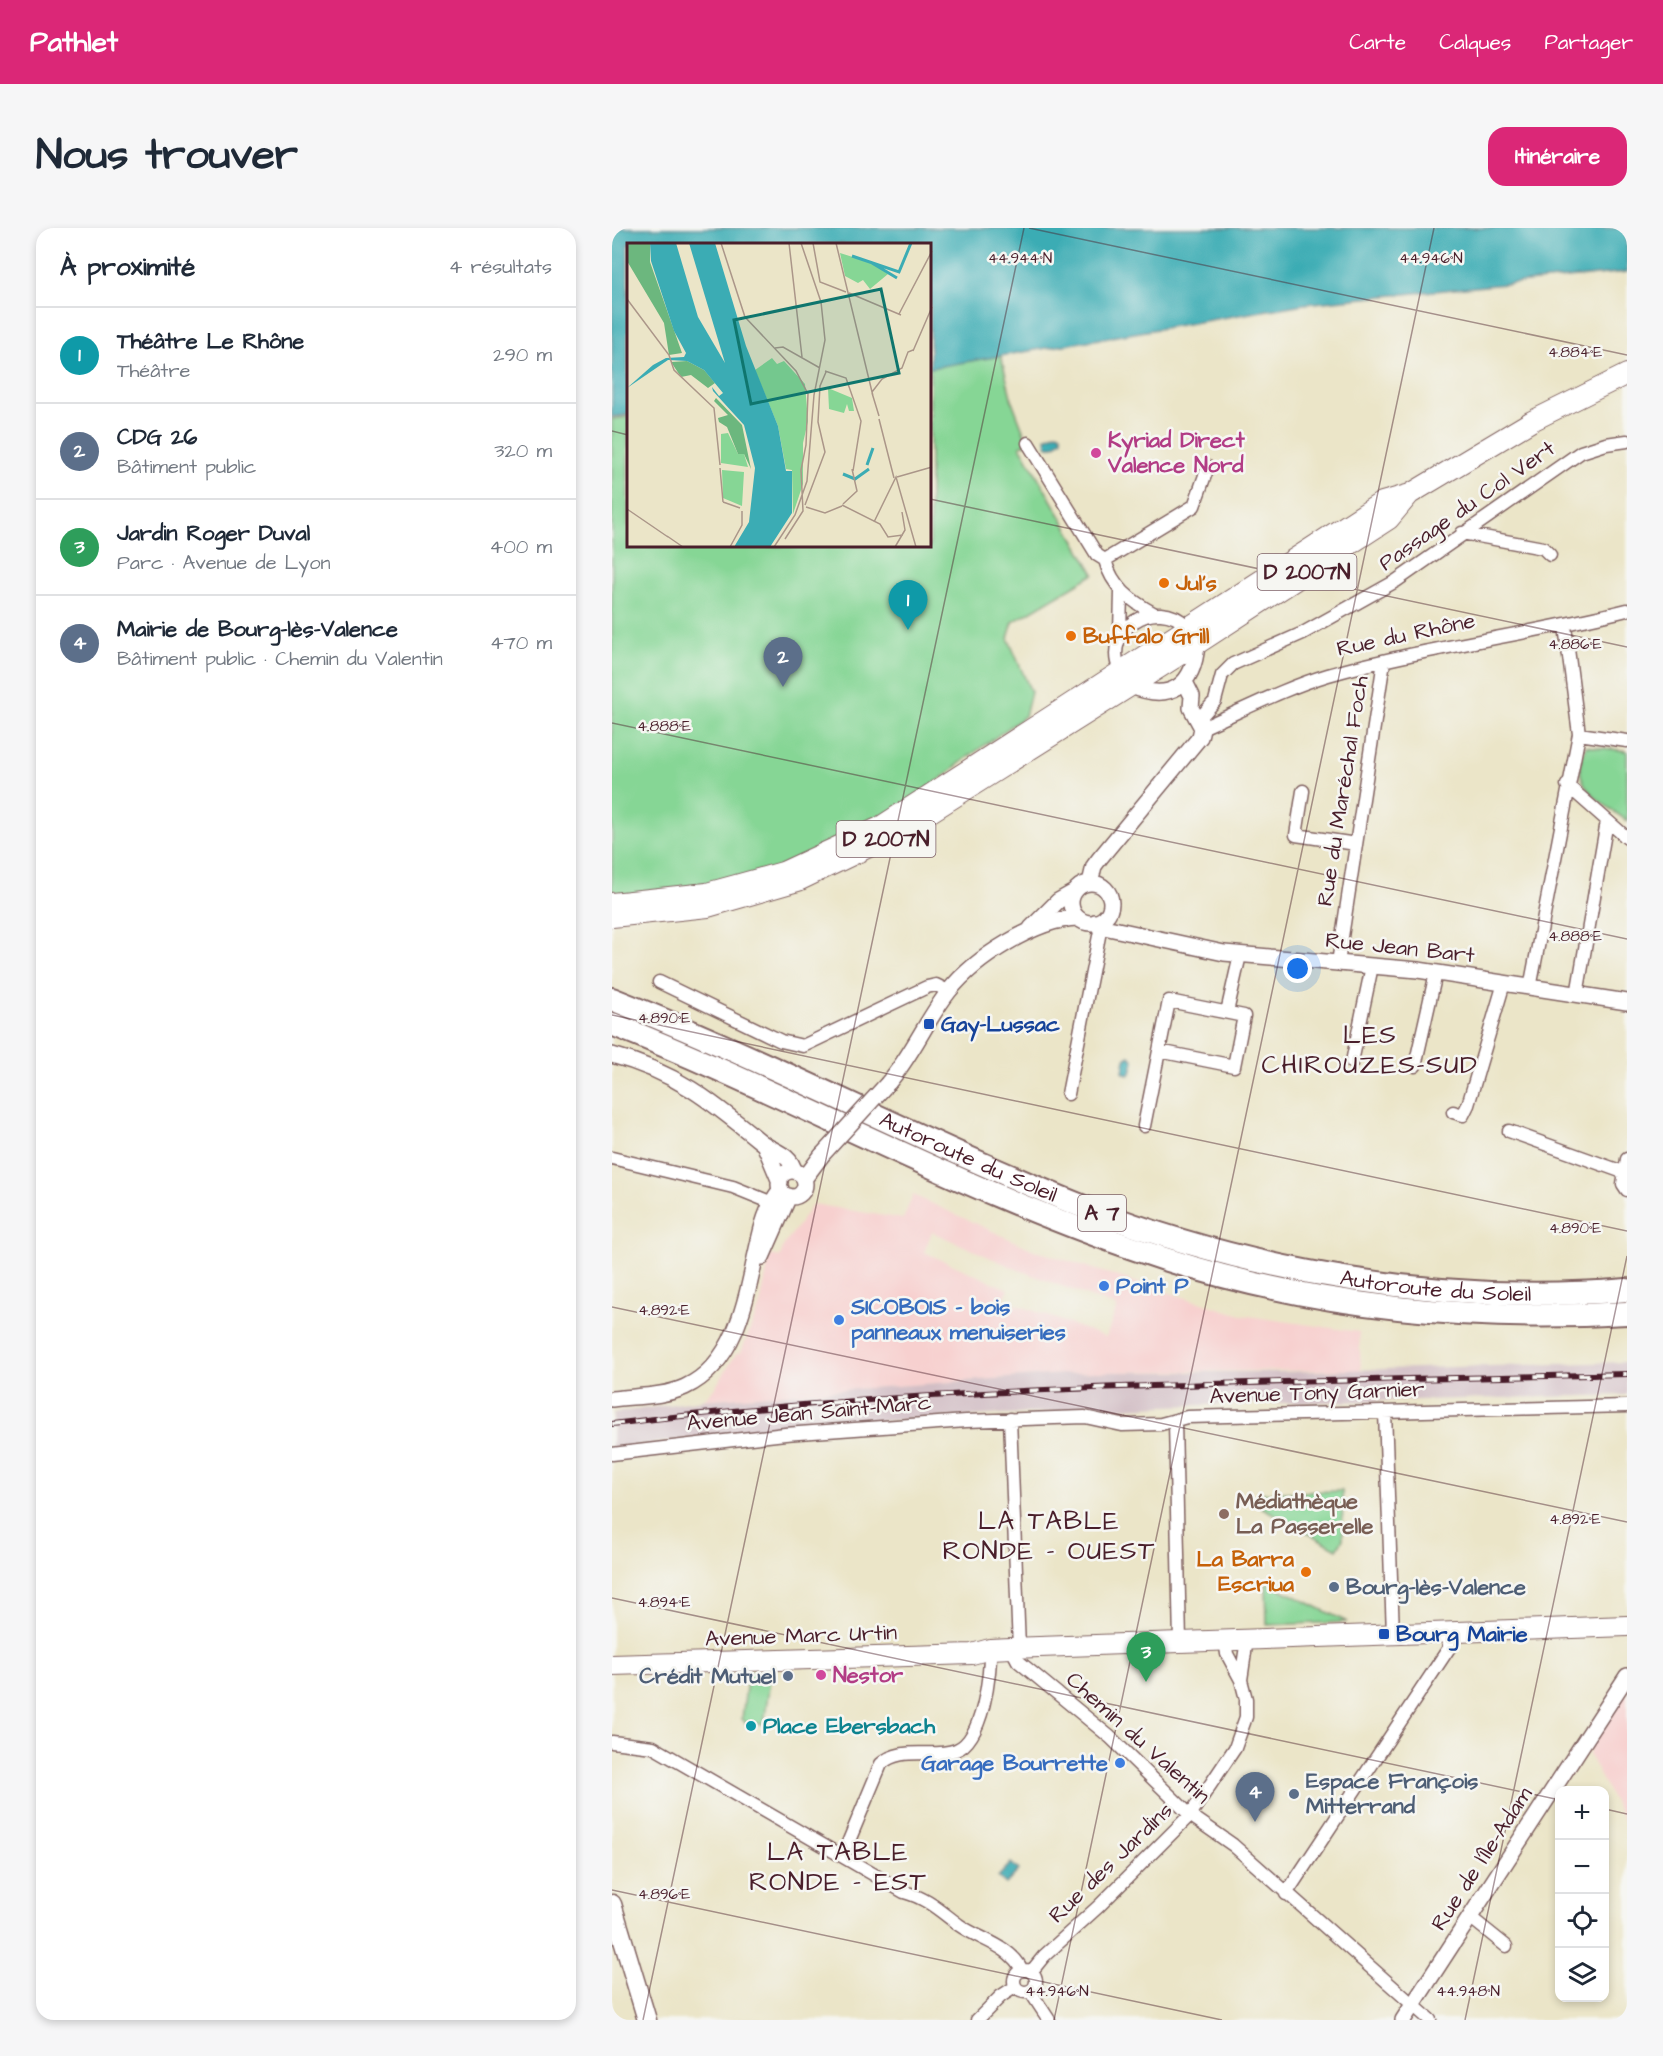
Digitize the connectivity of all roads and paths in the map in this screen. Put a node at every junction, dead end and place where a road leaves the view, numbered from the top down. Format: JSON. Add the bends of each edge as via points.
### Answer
{"nodes":[{"id":1,"x":1627,"y":374,"type":"edge"},
{"id":2,"x":1627,"y":441,"type":"edge"},
{"id":3,"x":1028,"y":443,"type":"dead end"},
{"id":4,"x":1208,"y":467,"type":"dead end"},
{"id":5,"x":1410,"y":494,"type":"junction"},
{"id":6,"x":1462,"y":533,"type":"junction"},
{"id":7,"x":1550,"y":555,"type":"dead end"},
{"id":8,"x":1105,"y":560,"type":"junction"},
{"id":9,"x":1121,"y":592,"type":"junction"},
{"id":10,"x":1627,"y":610,"type":"edge"},
{"id":11,"x":1155,"y":614,"type":"junction"},
{"id":12,"x":1188,"y":626,"type":"junction"},
{"id":13,"x":1565,"y":626,"type":"junction"},
{"id":14,"x":1120,"y":633,"type":"junction"},
{"id":15,"x":1197,"y":644,"type":"junction"},
{"id":16,"x":1384,"y":661,"type":"junction"},
{"id":17,"x":1125,"y":679,"type":"junction"},
{"id":18,"x":1185,"y":682,"type":"junction"},
{"id":19,"x":1166,"y":692,"type":"junction"},
{"id":20,"x":1197,"y":718,"type":"junction"},
{"id":21,"x":1579,"y":734,"type":"junction"},
{"id":22,"x":1627,"y":741,"type":"edge"},
{"id":23,"x":1567,"y":785,"type":"junction"},
{"id":24,"x":1303,"y":792,"type":"dead end"},
{"id":25,"x":1607,"y":821,"type":"junction"},
{"id":26,"x":1627,"y":838,"type":"edge"},
{"id":27,"x":1356,"y":844,"type":"junction"},
{"id":28,"x":1090,"y":883,"type":"junction"},
{"id":29,"x":1074,"y":892,"type":"junction"},
{"id":30,"x":612,"y":903,"type":"edge"},
{"id":31,"x":1111,"y":905,"type":"junction"},
{"id":32,"x":612,"y":917,"type":"edge"},
{"id":33,"x":1078,"y":918,"type":"junction"},
{"id":34,"x":1095,"y":922,"type":"junction"},
{"id":35,"x":1029,"y":930,"type":"junction"},
{"id":36,"x":1133,"y":932,"type":"junction"},
{"id":37,"x":1240,"y":955,"type":"junction"},
{"id":38,"x":1338,"y":963,"type":"junction"},
{"id":39,"x":1372,"y":966,"type":"junction"},
{"id":40,"x":1436,"y":973,"type":"junction"},
{"id":41,"x":659,"y":982,"type":"dead end"},
{"id":42,"x":1504,"y":983,"type":"junction"},
{"id":43,"x":1530,"y":988,"type":"junction"},
{"id":44,"x":948,"y":991,"type":"junction"},
{"id":45,"x":1577,"y":995,"type":"junction"},
{"id":46,"x":612,"y":999,"type":"edge"},
{"id":47,"x":1627,"y":1002,"type":"edge"},
{"id":48,"x":1227,"y":1012,"type":"junction"},
{"id":49,"x":612,"y":1024,"type":"edge"},
{"id":50,"x":1159,"y":1051,"type":"junction"},
{"id":51,"x":612,"y":1055,"type":"edge"},
{"id":52,"x":1352,"y":1062,"type":"dead end"},
{"id":53,"x":1415,"y":1066,"type":"dead end"},
{"id":54,"x":1068,"y":1094,"type":"dead end"},
{"id":55,"x":1454,"y":1112,"type":"dead end"},
{"id":56,"x":1144,"y":1126,"type":"dead end"},
{"id":57,"x":1509,"y":1131,"type":"dead end"},
{"id":58,"x":764,"y":1144,"type":"junction"},
{"id":59,"x":612,"y":1158,"type":"edge"},
{"id":60,"x":1625,"y":1165,"type":"edge"},
{"id":61,"x":798,"y":1174,"type":"junction"},
{"id":62,"x":783,"y":1189,"type":"junction"},
{"id":63,"x":1627,"y":1190,"type":"edge"},
{"id":64,"x":770,"y":1203,"type":"junction"},
{"id":65,"x":750,"y":1284,"type":"junction"},
{"id":66,"x":1627,"y":1290,"type":"edge"},
{"id":67,"x":1627,"y":1313,"type":"edge"},
{"id":68,"x":612,"y":1399,"type":"edge"},
{"id":69,"x":1627,"y":1406,"type":"edge"},
{"id":70,"x":1385,"y":1412,"type":"junction"},
{"id":71,"x":1010,"y":1419,"type":"junction"},
{"id":72,"x":1175,"y":1422,"type":"junction"},
{"id":73,"x":612,"y":1454,"type":"edge"},
{"id":74,"x":1625,"y":1628,"type":"edge"},
{"id":75,"x":1449,"y":1632,"type":"junction"},
{"id":76,"x":1393,"y":1634,"type":"junction"},
{"id":77,"x":1247,"y":1639,"type":"junction"},
{"id":78,"x":1217,"y":1640,"type":"junction"},
{"id":79,"x":1180,"y":1642,"type":"junction"},
{"id":80,"x":1015,"y":1648,"type":"junction"},
{"id":81,"x":990,"y":1649,"type":"junction"},
{"id":82,"x":612,"y":1654,"type":"edge"},
{"id":83,"x":612,"y":1665,"type":"edge"},
{"id":84,"x":1627,"y":1676,"type":"edge"},
{"id":85,"x":1241,"y":1680,"type":"junction"},
{"id":86,"x":612,"y":1742,"type":"edge"},
{"id":87,"x":1190,"y":1815,"type":"junction"},
{"id":88,"x":843,"y":1855,"type":"junction"},
{"id":89,"x":1286,"y":1894,"type":"junction"},
{"id":90,"x":612,"y":1904,"type":"edge"},
{"id":91,"x":1470,"y":1917,"type":"junction"},
{"id":92,"x":1506,"y":1946,"type":"dead end"},
{"id":93,"x":1027,"y":1971,"type":"junction"},
{"id":94,"x":1016,"y":1987,"type":"junction"},
{"id":95,"x":1030,"y":1991,"type":"junction"},
{"id":96,"x":1414,"y":2006,"type":"junction"},
{"id":97,"x":647,"y":2020,"type":"edge"},
{"id":98,"x":977,"y":2020,"type":"edge"},
{"id":99,"x":1049,"y":2020,"type":"edge"},
{"id":100,"x":1403,"y":2020,"type":"edge"},
{"id":101,"x":1430,"y":2020,"type":"edge"}],
"edges":[{"from":1,"to":5,"type":"main road","number":"D 2007N","via":[[1532,421]]},
{"from":2,"to":6,"type":"street","name":"Passage du Col Vert","via":[[1581,452]]},
{"from":3,"to":8,"type":"street","via":[[1096,555]]},
{"from":4,"to":8,"type":"street","via":[[1194,506]]},
{"from":5,"to":12,"type":"main road","number":"D 2007N","via":[[1382,502]]},
{"from":5,"to":15,"type":"main road","number":"D 2007N","via":[[1389,519]]},
{"from":6,"to":7,"type":"street","via":[[1543,548]]},
{"from":6,"to":20,"type":"street","name":"Passage du Col Vert","via":[[1396,581],[1303,633],[1233,664],[1222,675],[1215,701]]},
{"from":8,"to":9,"type":"street"},
{"from":9,"to":11,"type":"street"},
{"from":9,"to":14,"type":"street"},
{"from":10,"to":13,"type":"street","name":"Rue du Rhône"},
{"from":11,"to":12,"type":"street","via":[[1175,616]]},
{"from":11,"to":14,"type":"street","via":[[1135,619]]},
{"from":12,"to":15,"type":"main road"},
{"from":12,"to":17,"type":"main road","number":"D 2007N"},
{"from":13,"to":16,"type":"street","name":"Rue du Rhône"},
{"from":13,"to":21,"type":"street"},
{"from":14,"to":17,"type":"street","via":[[1116,658]]},
{"from":15,"to":17,"type":"main road","number":"D 2007N"},
{"from":15,"to":18,"type":"street","via":[[1192,671]]},
{"from":16,"to":20,"type":"street","name":"Rue du Rhône"},
{"from":16,"to":27,"type":"street","name":"Rue du Maréchal Foch"},
{"from":17,"to":19,"type":"street","via":[[1145,692]]},
{"from":17,"to":30,"type":"main road","number":"D 2007N","via":[[880,827],[783,872],[707,893]]},
{"from":17,"to":32,"type":"main road","number":"D 2007N","via":[[896,834],[798,881],[708,907]]},
{"from":18,"to":19,"type":"street"},
{"from":18,"to":20,"type":"street"},
{"from":19,"to":20,"type":"street"},
{"from":20,"to":28,"type":"street","via":[[1200,736],[1094,866]]},
{"from":21,"to":22,"type":"street"},
{"from":21,"to":23,"type":"street"},
{"from":23,"to":25,"type":"street"},
{"from":23,"to":43,"type":"street"},
{"from":24,"to":27,"type":"street","via":[[1296,835]]},
{"from":25,"to":26,"type":"street"},
{"from":25,"to":45,"type":"street"},
{"from":27,"to":38,"type":"street","name":"Rue du Maréchal Foch"},
{"from":28,"to":29,"type":"street"},
{"from":28,"to":31,"type":"street","via":[[1106,889]]},
{"from":29,"to":33,"type":"street","via":[[1072,906]]},
{"from":29,"to":35,"type":"street","via":[[1058,901]]},
{"from":31,"to":34,"type":"street","via":[[1106,916]]},
{"from":31,"to":36,"type":"street"},
{"from":33,"to":34,"type":"street"},
{"from":33,"to":35,"type":"street"},
{"from":34,"to":36,"type":"street","name":"Rue Jean Bart"},
{"from":34,"to":54,"type":"street","via":[[1100,931]]},
{"from":35,"to":44,"type":"street","via":[[975,966]]},
{"from":36,"to":37,"type":"street","name":"Rue Jean Bart"},
{"from":37,"to":38,"type":"street","name":"Rue Jean Bart"},
{"from":37,"to":48,"type":"street"},
{"from":38,"to":39,"type":"street","name":"Rue Jean Bart"},
{"from":39,"to":40,"type":"street","name":"Rue Jean Bart"},
{"from":39,"to":52,"type":"street"},
{"from":40,"to":42,"type":"street","name":"Rue Jean Bart"},
{"from":40,"to":53,"type":"street"},
{"from":41,"to":44,"type":"street","via":[[781,1041],[803,1046],[927,987],[936,985]]},
{"from":42,"to":43,"type":"street","name":"Rue Jean Bart"},
{"from":42,"to":55,"type":"street","via":[[1468,1105],[1464,1115]]},
{"from":43,"to":45,"type":"street","name":"Rue Jean Bart"},
{"from":44,"to":61,"type":"street","bridge":true,"via":[[909,1058],[820,1158]]},
{"from":45,"to":47,"type":"street","name":"Rue Jean Bart"},
{"from":46,"to":66,"type":"highway","name":"Autoroute du Soleil","number":"A 7","via":[[703,1035],[1080,1204],[1173,1237],[1269,1263],[1443,1289],[1538,1293]]},
{"from":48,"to":50,"type":"street","via":[[1169,1001]]},
{"from":48,"to":50,"type":"street","via":[[1244,1016],[1234,1066]]},
{"from":49,"to":67,"type":"highway","name":"Autoroute du Soleil","number":"A 7","via":[[693,1056],[1025,1207],[1167,1260],[1348,1301],[1442,1313]]},
{"from":50,"to":56,"type":"street"},
{"from":51,"to":58,"type":"street","via":[[651,1067],[695,1090]]},
{"from":57,"to":60,"type":"street"},
{"from":58,"to":61,"type":"street","via":[[786,1157]]},
{"from":58,"to":62,"type":"street"},
{"from":59,"to":64,"type":"street","via":[[734,1187]]},
{"from":60,"to":63,"type":"street","via":[[1623,1184]]},
{"from":61,"to":62,"type":"street","via":[[783,1175]]},
{"from":61,"to":62,"type":"street","via":[[802,1192]]},
{"from":62,"to":64,"type":"street"},
{"from":62,"to":65,"type":"street"},
{"from":64,"to":65,"type":"street"},
{"from":65,"to":68,"type":"street","via":[[732,1337],[708,1371],[683,1388]]},
{"from":69,"to":70,"type":"street","name":"Avenue Tony Garnier"},
{"from":70,"to":72,"type":"street","name":"Avenue Tony Garnier","via":[[1187,1417]]},
{"from":70,"to":76,"type":"street"},
{"from":71,"to":72,"type":"street","name":"Avenue Tony Garnier","via":[[1085,1417],[1122,1425]]},
{"from":71,"to":73,"type":"street","name":"Avenue Jean Saint-Marc","via":[[790,1434]]},
{"from":71,"to":80,"type":"street"},
{"from":72,"to":79,"type":"street"},
{"from":74,"to":75,"type":"main road","name":"Avenue Marc Urtin"},
{"from":75,"to":76,"type":"main road","name":"Avenue Marc Urtin"},
{"from":75,"to":89,"type":"street","via":[[1449,1648]]},
{"from":76,"to":77,"type":"main road","name":"Avenue Marc Urtin"},
{"from":77,"to":78,"type":"main road","name":"Avenue Marc Urtin"},
{"from":77,"to":85,"type":"street","name":"Rue des Jardins"},
{"from":78,"to":79,"type":"main road","name":"Avenue Marc Urtin"},
{"from":78,"to":85,"type":"street","name":"Rue des Jardins"},
{"from":79,"to":80,"type":"main road","name":"Avenue Marc Urtin"},
{"from":80,"to":81,"type":"main road","name":"Avenue Marc Urtin"},
{"from":80,"to":87,"type":"street","name":"Chemin du Valentin","via":[[1018,1661],[1119,1745]]},
{"from":81,"to":82,"type":"main road","name":"Avenue Marc Urtin","via":[[954,1644]]},
{"from":81,"to":83,"type":"main road","name":"Avenue Marc Urtin","via":[[972,1654]]},
{"from":81,"to":88,"type":"street","via":[[987,1697],[968,1740],[955,1751],[896,1755],[881,1764]]},
{"from":84,"to":91,"type":"street","name":"Rue de l'Île-Adam"},
{"from":85,"to":87,"type":"street","name":"Rue des Jardins","via":[[1246,1699],[1242,1732]]},
{"from":86,"to":88,"type":"street","via":[[653,1747]]},
{"from":87,"to":89,"type":"street","name":"Chemin du Valentin","via":[[1233,1845]]},
{"from":87,"to":93,"type":"street","name":"Rue des Jardins"},
{"from":88,"to":93,"type":"street","via":[[904,1892],[920,1896],[1006,1952]]},
{"from":89,"to":96,"type":"street","name":"Chemin du Valentin"},
{"from":90,"to":97,"type":"main road"},
{"from":91,"to":92,"type":"street"},
{"from":91,"to":96,"type":"street","name":"Rue de l'Île-Adam"},
{"from":93,"to":94,"type":"street","via":[[1014,1979]]},
{"from":93,"to":95,"type":"street","via":[[1036,1983]]},
{"from":94,"to":95,"type":"street","via":[[1022,1992]]},
{"from":94,"to":98,"type":"street"},
{"from":95,"to":99,"type":"street"},
{"from":96,"to":100,"type":"street","name":"Rue de l'Île-Adam"},
{"from":96,"to":101,"type":"street","name":"Chemin du Valentin"}]}
